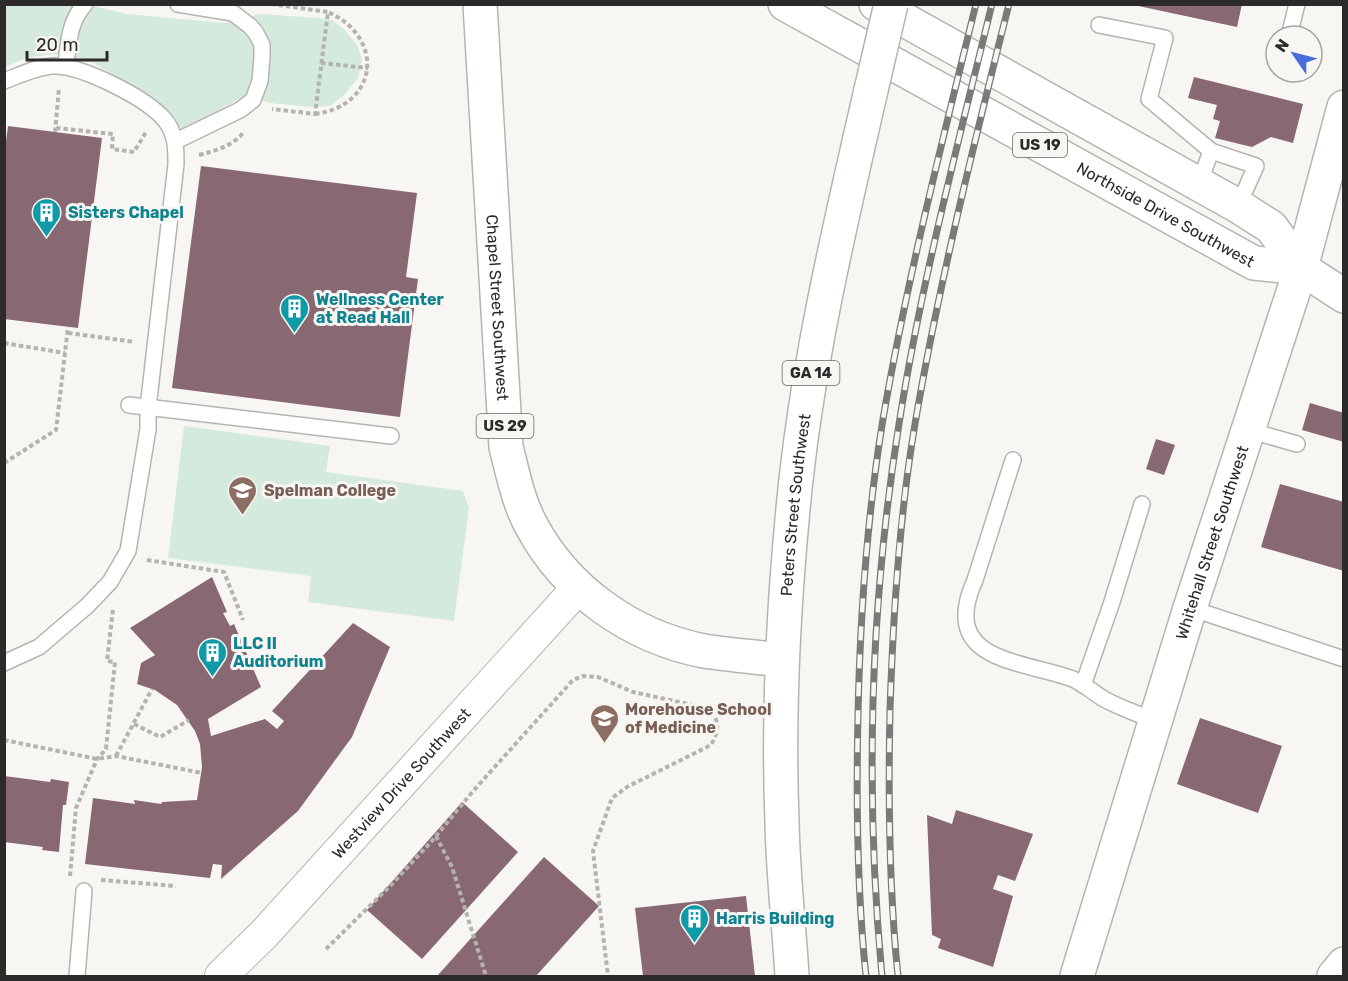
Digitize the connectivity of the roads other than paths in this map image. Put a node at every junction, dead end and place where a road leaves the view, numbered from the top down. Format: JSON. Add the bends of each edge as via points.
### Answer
{"nodes":[{"id":1,"x":85,"y":4,"type":"edge"},
{"id":2,"x":178,"y":4,"type":"edge"},
{"id":3,"x":480,"y":4,"type":"edge"},
{"id":4,"x":785,"y":4,"type":"edge"},
{"id":5,"x":876,"y":4,"type":"edge"},
{"id":6,"x":891,"y":4,"type":"edge"},
{"id":7,"x":1297,"y":4,"type":"edge"},
{"id":8,"x":1291,"y":24,"type":"edge"},
{"id":9,"x":1099,"y":25,"type":"dead end"},
{"id":10,"x":66,"y":66,"type":"junction"},
{"id":11,"x":4,"y":81,"type":"edge"},
{"id":12,"x":1344,"y":107,"type":"edge"},
{"id":13,"x":176,"y":141,"type":"junction"},
{"id":14,"x":1211,"y":151,"type":"junction"},
{"id":15,"x":1199,"y":184,"type":"junction"},
{"id":16,"x":1238,"y":206,"type":"junction"},
{"id":17,"x":1301,"y":267,"type":"junction"},
{"id":18,"x":1344,"y":296,"type":"edge"},
{"id":19,"x":129,"y":405,"type":"dead end"},
{"id":20,"x":148,"y":408,"type":"junction"},
{"id":21,"x":1248,"y":430,"type":"junction"},
{"id":22,"x":391,"y":436,"type":"dead end"},
{"id":23,"x":1297,"y":444,"type":"dead end"},
{"id":24,"x":1012,"y":460,"type":"dead end"},
{"id":25,"x":1142,"y":504,"type":"dead end"},
{"id":26,"x":578,"y":588,"type":"junction"},
{"id":27,"x":1190,"y":608,"type":"junction"},
{"id":28,"x":1344,"y":659,"type":"edge"},
{"id":29,"x":782,"y":660,"type":"junction"},
{"id":30,"x":4,"y":663,"type":"edge"},
{"id":31,"x":1083,"y":685,"type":"junction"},
{"id":32,"x":1155,"y":721,"type":"junction"},
{"id":33,"x":84,"y":891,"type":"road end"},
{"id":34,"x":1344,"y":964,"type":"edge"},
{"id":35,"x":77,"y":976,"type":"edge"},
{"id":36,"x":221,"y":976,"type":"edge"},
{"id":37,"x":792,"y":976,"type":"edge"},
{"id":38,"x":1077,"y":976,"type":"edge"},
{"id":39,"x":1334,"y":976,"type":"edge"}],
"edges":[{"from":1,"to":10,"type":"lane","via":[[70,30]]},
{"from":2,"to":13,"type":"lane","via":[[233,13],[256,33],[262,57],[253,100]]},
{"from":3,"to":26,"type":"main road","name":"Chapel Street Southwest","number":"US 29","via":[[506,447],[531,525]]},
{"from":4,"to":17,"type":"main road","name":"Northside Drive Southwest","number":"US 19","via":[[1254,263]]},
{"from":5,"to":15,"type":"main road","name":"Northside Drive Southwest","number":"US 19"},
{"from":6,"to":29,"type":"main road","name":"Peters Street Southwest","number":"GA 14","bridge":true,"via":[[812,367],[793,509]]},
{"from":7,"to":8,"type":"lane"},
{"from":9,"to":14,"type":"lane","via":[[1165,38],[1149,99]]},
{"from":10,"to":11,"type":"lane","via":[[27,71]]},
{"from":10,"to":13,"type":"lane","via":[[114,85],[142,102],[164,119]]},
{"from":12,"to":17,"type":"main road","name":"Whitehall Street Southwest"},
{"from":13,"to":20,"type":"lane"},
{"from":14,"to":15,"type":"lane"},
{"from":14,"to":16,"type":"lane","via":[[1256,166]]},
{"from":15,"to":16,"type":"main road","name":"Northside Drive Southwest","number":"US 19"},
{"from":16,"to":17,"type":"main road","name":"Northside Drive Southwest","number":"US 19","via":[[1271,227]]},
{"from":17,"to":18,"type":"main road","name":"Northside Drive Southwest","number":"US 19"},
{"from":17,"to":21,"type":"main road","name":"Whitehall Street Southwest"},
{"from":19,"to":20,"type":"lane"},
{"from":20,"to":22,"type":"lane"},
{"from":20,"to":30,"type":"lane","via":[[128,550],[110,582],[39,647]]},
{"from":21,"to":23,"type":"lane"},
{"from":21,"to":27,"type":"main road","name":"Whitehall Street Southwest"},
{"from":24,"to":31,"type":"lane","via":[[968,596],[964,620],[972,640],[993,654]]},
{"from":25,"to":31,"type":"lane"},
{"from":26,"to":29,"type":"main road","name":"Chapel Street Southwest","number":"US 29","via":[[617,618],[665,640],[704,651]]},
{"from":26,"to":36,"type":"street","name":"Westview Drive Southwest","via":[[264,934]]},
{"from":27,"to":28,"type":"lane"},
{"from":27,"to":32,"type":"main road","name":"Whitehall Street Southwest"},
{"from":29,"to":37,"type":"main road","name":"Peters Street Southwest","via":[[782,822]]},
{"from":31,"to":32,"type":"lane","via":[[1106,700]]},
{"from":32,"to":38,"type":"main road","name":"Whitehall Street Southwest"},
{"from":33,"to":35,"type":"lane"},
{"from":34,"to":39,"type":"main road"}]}
